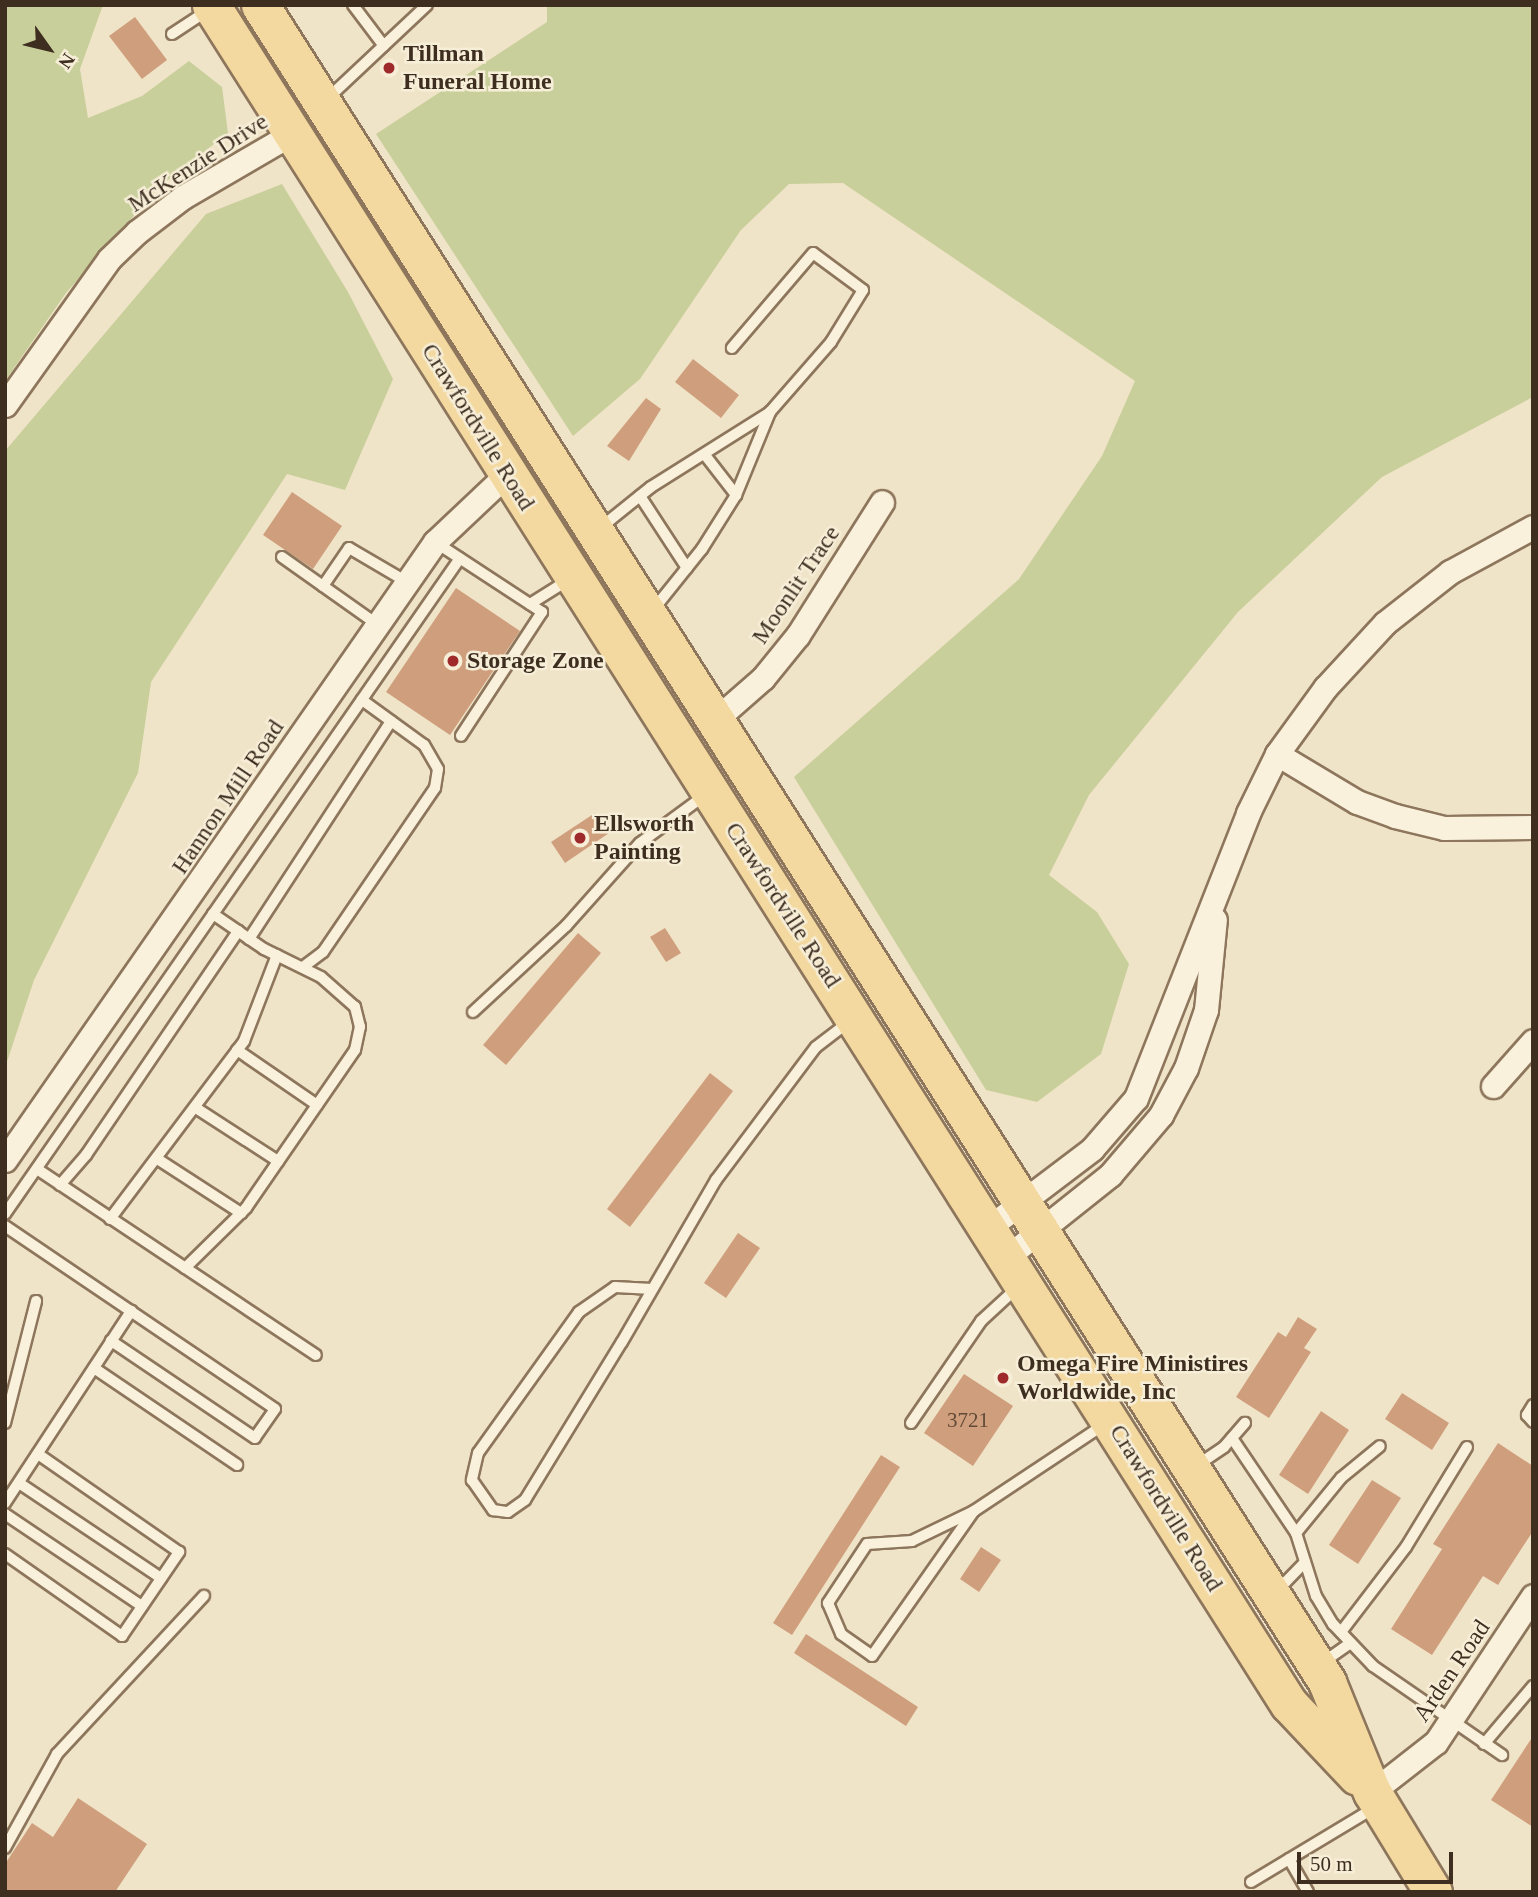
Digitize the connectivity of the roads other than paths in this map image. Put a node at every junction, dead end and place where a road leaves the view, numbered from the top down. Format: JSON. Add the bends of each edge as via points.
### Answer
{"nodes":[{"id":1,"x":260,"y":5,"type":"edge"},
{"id":2,"x":353,"y":5,"type":"edge"},
{"id":3,"x":427,"y":5,"type":"edge"},
{"id":4,"x":211,"y":6,"type":"edge"},
{"id":5,"x":172,"y":34,"type":"dead end"},
{"id":6,"x":384,"y":46,"type":"junction"},
{"id":7,"x":322,"y":104,"type":"junction"},
{"id":8,"x":293,"y":133,"type":"junction"},
{"id":9,"x":732,"y":348,"type":"dead end"},
{"id":10,"x":5,"y":405,"type":"edge"},
{"id":11,"x":515,"y":409,"type":"junction"},
{"id":12,"x":770,"y":412,"type":"junction"},
{"id":13,"x":705,"y":455,"type":"junction"},
{"id":14,"x":507,"y":474,"type":"junction"},
{"id":15,"x":736,"y":495,"type":"junction"},
{"id":16,"x":640,"y":496,"type":"junction"},
{"id":17,"x":882,"y":502,"type":"dead end"},
{"id":18,"x":587,"y":520,"type":"junction"},
{"id":19,"x":1533,"y":527,"type":"edge"},
{"id":20,"x":435,"y":542,"type":"junction"},
{"id":21,"x":282,"y":557,"type":"dead end"},
{"id":22,"x":460,"y":558,"type":"junction"},
{"id":23,"x":687,"y":568,"type":"junction"},
{"id":24,"x":573,"y":577,"type":"junction"},
{"id":25,"x":407,"y":582,"type":"junction"},
{"id":26,"x":323,"y":586,"type":"junction"},
{"id":27,"x":530,"y":604,"type":"junction"},
{"id":28,"x":649,"y":616,"type":"junction"},
{"id":29,"x":378,"y":625,"type":"junction"},
{"id":30,"x":362,"y":700,"type":"junction"},
{"id":31,"x":715,"y":720,"type":"junction"},
{"id":32,"x":391,"y":721,"type":"junction"},
{"id":33,"x":461,"y":736,"type":"dead end"},
{"id":34,"x":1277,"y":754,"type":"junction"},
{"id":35,"x":710,"y":791,"type":"junction"},
{"id":36,"x":1533,"y":827,"type":"edge"},
{"id":37,"x":746,"y":847,"type":"junction"},
{"id":38,"x":1219,"y":886,"type":"junction"},
{"id":39,"x":829,"y":900,"type":"junction"},
{"id":40,"x":214,"y":914,"type":"junction"},
{"id":41,"x":238,"y":931,"type":"junction"},
{"id":42,"x":249,"y":939,"type":"junction"},
{"id":43,"x":277,"y":955,"type":"junction"},
{"id":44,"x":303,"y":967,"type":"junction"},
{"id":45,"x":826,"y":972,"type":"junction"},
{"id":46,"x":473,"y":1012,"type":"dead end"},
{"id":47,"x":855,"y":1017,"type":"junction"},
{"id":48,"x":911,"y":1028,"type":"junction"},
{"id":49,"x":1533,"y":1041,"type":"edge"},
{"id":50,"x":237,"y":1050,"type":"junction"},
{"id":51,"x":1150,"y":1071,"type":"junction"},
{"id":52,"x":1177,"y":1085,"type":"junction"},
{"id":53,"x":1493,"y":1086,"type":"dead end"},
{"id":54,"x":317,"y":1105,"type":"junction"},
{"id":55,"x":196,"y":1108,"type":"junction"},
{"id":56,"x":5,"y":1160,"type":"edge"},
{"id":57,"x":159,"y":1160,"type":"junction"},
{"id":58,"x":278,"y":1161,"type":"junction"},
{"id":59,"x":37,"y":1169,"type":"junction"},
{"id":60,"x":60,"y":1185,"type":"junction"},
{"id":61,"x":241,"y":1213,"type":"junction"},
{"id":62,"x":5,"y":1214,"type":"edge"},
{"id":63,"x":1030,"y":1218,"type":"junction"},
{"id":64,"x":110,"y":1219,"type":"junction"},
{"id":65,"x":5,"y":1226,"type":"edge"},
{"id":66,"x":1006,"y":1256,"type":"junction"},
{"id":67,"x":185,"y":1268,"type":"junction"},
{"id":68,"x":653,"y":1289,"type":"junction"},
{"id":69,"x":36,"y":1301,"type":"dead end"},
{"id":70,"x":131,"y":1311,"type":"junction"},
{"id":71,"x":111,"y":1341,"type":"junction"},
{"id":72,"x":316,"y":1355,"type":"dead end"},
{"id":73,"x":94,"y":1368,"type":"junction"},
{"id":74,"x":1533,"y":1405,"type":"edge"},
{"id":75,"x":1110,"y":1421,"type":"junction"},
{"id":76,"x":1533,"y":1422,"type":"edge"},
{"id":77,"x":5,"y":1423,"type":"edge"},
{"id":78,"x":911,"y":1423,"type":"dead end"},
{"id":79,"x":1245,"y":1423,"type":"dead end"},
{"id":80,"x":1232,"y":1438,"type":"junction"},
{"id":81,"x":1380,"y":1446,"type":"dead end"},
{"id":82,"x":1467,"y":1447,"type":"dead end"},
{"id":83,"x":38,"y":1454,"type":"junction"},
{"id":84,"x":237,"y":1465,"type":"dead end"},
{"id":85,"x":1191,"y":1470,"type":"junction"},
{"id":86,"x":19,"y":1483,"type":"junction"},
{"id":87,"x":5,"y":1503,"type":"edge"},
{"id":88,"x":974,"y":1511,"type":"junction"},
{"id":89,"x":5,"y":1514,"type":"edge"},
{"id":90,"x":1296,"y":1533,"type":"junction"},
{"id":91,"x":5,"y":1554,"type":"edge"},
{"id":92,"x":1305,"y":1562,"type":"junction"},
{"id":93,"x":161,"y":1578,"type":"junction"},
{"id":94,"x":204,"y":1595,"type":"dead end"},
{"id":95,"x":1272,"y":1596,"type":"junction"},
{"id":96,"x":1533,"y":1596,"type":"edge"},
{"id":97,"x":142,"y":1606,"type":"junction"},
{"id":98,"x":1341,"y":1632,"type":"junction"},
{"id":99,"x":1351,"y":1643,"type":"junction"},
{"id":100,"x":1317,"y":1667,"type":"junction"},
{"id":101,"x":1533,"y":1686,"type":"edge"},
{"id":102,"x":1451,"y":1723,"type":"junction"},
{"id":103,"x":1484,"y":1744,"type":"junction"},
{"id":104,"x":1502,"y":1755,"type":"dead end"},
{"id":105,"x":1376,"y":1799,"type":"junction"},
{"id":106,"x":5,"y":1848,"type":"edge"},
{"id":107,"x":1289,"y":1859,"type":"junction"},
{"id":108,"x":1251,"y":1882,"type":"dead end"},
{"id":109,"x":1308,"y":1892,"type":"edge"},
{"id":110,"x":1433,"y":1892,"type":"edge"}],
"edges":[{"from":1,"to":7,"type":"main road","name":"Crawfordville Road"},
{"from":2,"to":6,"type":"lane"},
{"from":3,"to":6,"type":"lane"},
{"from":4,"to":5,"type":"lane"},
{"from":4,"to":8,"type":"main road","name":"Crawfordville Road"},
{"from":6,"to":7,"type":"lane"},
{"from":7,"to":11,"type":"main road","name":"Crawfordville Road"},
{"from":8,"to":10,"type":"street","name":"McKenzie Drive","via":[[183,197],[137,232],[109,260]]},
{"from":8,"to":14,"type":"main road","name":"Crawfordville Road"},
{"from":9,"to":12,"type":"lane","via":[[813,253],[863,290],[831,342]]},
{"from":11,"to":14,"type":"main road","via":[[517,434]]},
{"from":11,"to":18,"type":"main road","name":"Crawfordville Road"},
{"from":12,"to":13,"type":"lane"},
{"from":12,"to":15,"type":"lane"},
{"from":13,"to":15,"type":"lane"},
{"from":13,"to":16,"type":"lane"},
{"from":14,"to":18,"type":"main road"},
{"from":14,"to":20,"type":"street","name":"Hannon Mill Road"},
{"from":14,"to":24,"type":"main road","name":"Crawfordville Road"},
{"from":15,"to":23,"type":"lane"},
{"from":16,"to":18,"type":"lane"},
{"from":16,"to":23,"type":"lane"},
{"from":17,"to":31,"type":"street","name":"Moonlit Trace","via":[[798,635],[764,678]]},
{"from":18,"to":28,"type":"main road","name":"Crawfordville Road"},
{"from":19,"to":34,"type":"street","via":[[1450,572],[1385,623],[1325,688]]},
{"from":20,"to":22,"type":"lane"},
{"from":20,"to":25,"type":"street","name":"Hannon Mill Road"},
{"from":21,"to":26,"type":"lane"},
{"from":22,"to":27,"type":"lane"},
{"from":22,"to":30,"type":"lane"},
{"from":23,"to":28,"type":"lane"},
{"from":24,"to":27,"type":"lane"},
{"from":24,"to":35,"type":"main road","name":"Crawfordville Road"},
{"from":25,"to":26,"type":"lane","via":[[349,548]]},
{"from":25,"to":29,"type":"street","name":"Hannon Mill Road"},
{"from":26,"to":29,"type":"lane"},
{"from":27,"to":33,"type":"lane","via":[[542,612]]},
{"from":28,"to":31,"type":"main road","name":"Crawfordville Road"},
{"from":29,"to":56,"type":"street","name":"Hannon Mill Road"},
{"from":30,"to":32,"type":"lane"},
{"from":30,"to":40,"type":"lane"},
{"from":31,"to":39,"type":"main road","name":"Crawfordville Road"},
{"from":32,"to":42,"type":"lane"},
{"from":32,"to":44,"type":"lane","via":[[433,756],[435,788],[323,953]]},
{"from":34,"to":36,"type":"street","via":[[1357,802],[1395,816],[1444,828]]},
{"from":34,"to":38,"type":"street"},
{"from":35,"to":37,"type":"main road","name":"Crawfordville Road"},
{"from":35,"to":46,"type":"lane","via":[[640,843],[566,926]]},
{"from":37,"to":39,"type":"main road","via":[[776,873]]},
{"from":37,"to":45,"type":"main road","name":"Crawfordville Road"},
{"from":38,"to":51,"type":"street"},
{"from":38,"to":52,"type":"street","via":[[1206,1010]]},
{"from":39,"to":48,"type":"main road","name":"Crawfordville Road"},
{"from":40,"to":41,"type":"lane"},
{"from":40,"to":59,"type":"lane"},
{"from":41,"to":42,"type":"lane"},
{"from":41,"to":60,"type":"lane"},
{"from":42,"to":43,"type":"lane"},
{"from":43,"to":44,"type":"lane"},
{"from":43,"to":50,"type":"lane"},
{"from":44,"to":54,"type":"lane","via":[[355,1007],[360,1027],[355,1050]]},
{"from":45,"to":47,"type":"main road","name":"Crawfordville Road"},
{"from":45,"to":48,"type":"main road","via":[[870,993]]},
{"from":47,"to":66,"type":"main road","name":"Crawfordville Road"},
{"from":47,"to":68,"type":"lane","via":[[816,1047],[724,1169]]},
{"from":48,"to":63,"type":"main road","name":"Crawfordville Road"},
{"from":49,"to":53,"type":"street"},
{"from":50,"to":54,"type":"lane"},
{"from":50,"to":55,"type":"lane"},
{"from":51,"to":52,"type":"street"},
{"from":51,"to":63,"type":"street","via":[[1116,1126]]},
{"from":52,"to":63,"type":"street","via":[[1143,1140],[1094,1190]]},
{"from":54,"to":58,"type":"lane"},
{"from":55,"to":57,"type":"lane"},
{"from":55,"to":58,"type":"lane"},
{"from":57,"to":61,"type":"lane"},
{"from":57,"to":64,"type":"lane"},
{"from":58,"to":61,"type":"lane"},
{"from":59,"to":60,"type":"lane"},
{"from":59,"to":62,"type":"lane"},
{"from":60,"to":64,"type":"lane"},
{"from":61,"to":67,"type":"lane"},
{"from":63,"to":66,"type":"street"},
{"from":63,"to":66,"type":"street"},
{"from":63,"to":85,"type":"main road","name":"Crawfordville Road"},
{"from":64,"to":67,"type":"lane"},
{"from":65,"to":70,"type":"lane"},
{"from":66,"to":75,"type":"main road","name":"Crawfordville Road"},
{"from":66,"to":78,"type":"lane","via":[[981,1321]]},
{"from":67,"to":72,"type":"lane"},
{"from":68,"to":68,"type":"lane","via":[[525,1500],[508,1512],[493,1510],[472,1480],[478,1453],[579,1312],[615,1287]]},
{"from":69,"to":77,"type":"lane"},
{"from":70,"to":71,"type":"lane"},
{"from":70,"to":71,"type":"lane","via":[[275,1409],[255,1438]]},
{"from":71,"to":73,"type":"lane"},
{"from":73,"to":83,"type":"lane"},
{"from":73,"to":84,"type":"lane"},
{"from":74,"to":76,"type":"lane","via":[[1527,1415]]},
{"from":75,"to":88,"type":"lane"},
{"from":75,"to":105,"type":"main road","name":"Crawfordville Road","via":[[1289,1704]]},
{"from":79,"to":80,"type":"lane"},
{"from":80,"to":85,"type":"lane"},
{"from":80,"to":90,"type":"lane"},
{"from":81,"to":90,"type":"lane","via":[[1341,1478]]},
{"from":82,"to":98,"type":"lane","via":[[1406,1547]]},
{"from":83,"to":86,"type":"lane"},
{"from":83,"to":93,"type":"lane","via":[[179,1552]]},
{"from":85,"to":95,"type":"main road","name":"Crawfordville Road"},
{"from":86,"to":87,"type":"lane"},
{"from":86,"to":93,"type":"lane"},
{"from":88,"to":88,"type":"lane","via":[[873,1656],[841,1634],[828,1603],[867,1544],[912,1541]]},
{"from":89,"to":97,"type":"lane"},
{"from":90,"to":92,"type":"lane"},
{"from":91,"to":97,"type":"lane","via":[[122,1636]]},
{"from":92,"to":95,"type":"lane"},
{"from":92,"to":98,"type":"lane","via":[[1316,1596]]},
{"from":93,"to":97,"type":"lane"},
{"from":94,"to":106,"type":"lane","via":[[57,1754]]},
{"from":95,"to":100,"type":"main road","name":"Crawfordville Road"},
{"from":96,"to":102,"type":"street","name":"Arden Road"},
{"from":98,"to":99,"type":"lane"},
{"from":99,"to":100,"type":"lane"},
{"from":99,"to":102,"type":"lane","via":[[1373,1666]]},
{"from":100,"to":105,"type":"main road","name":"Crawfordville Road"},
{"from":101,"to":103,"type":"lane"},
{"from":102,"to":103,"type":"lane"},
{"from":102,"to":105,"type":"street","name":"Arden Road"},
{"from":103,"to":104,"type":"lane"},
{"from":105,"to":107,"type":"lane"},
{"from":105,"to":110,"type":"main road","name":"Crawfordville Road"},
{"from":107,"to":108,"type":"lane"},
{"from":107,"to":109,"type":"lane"}]}
